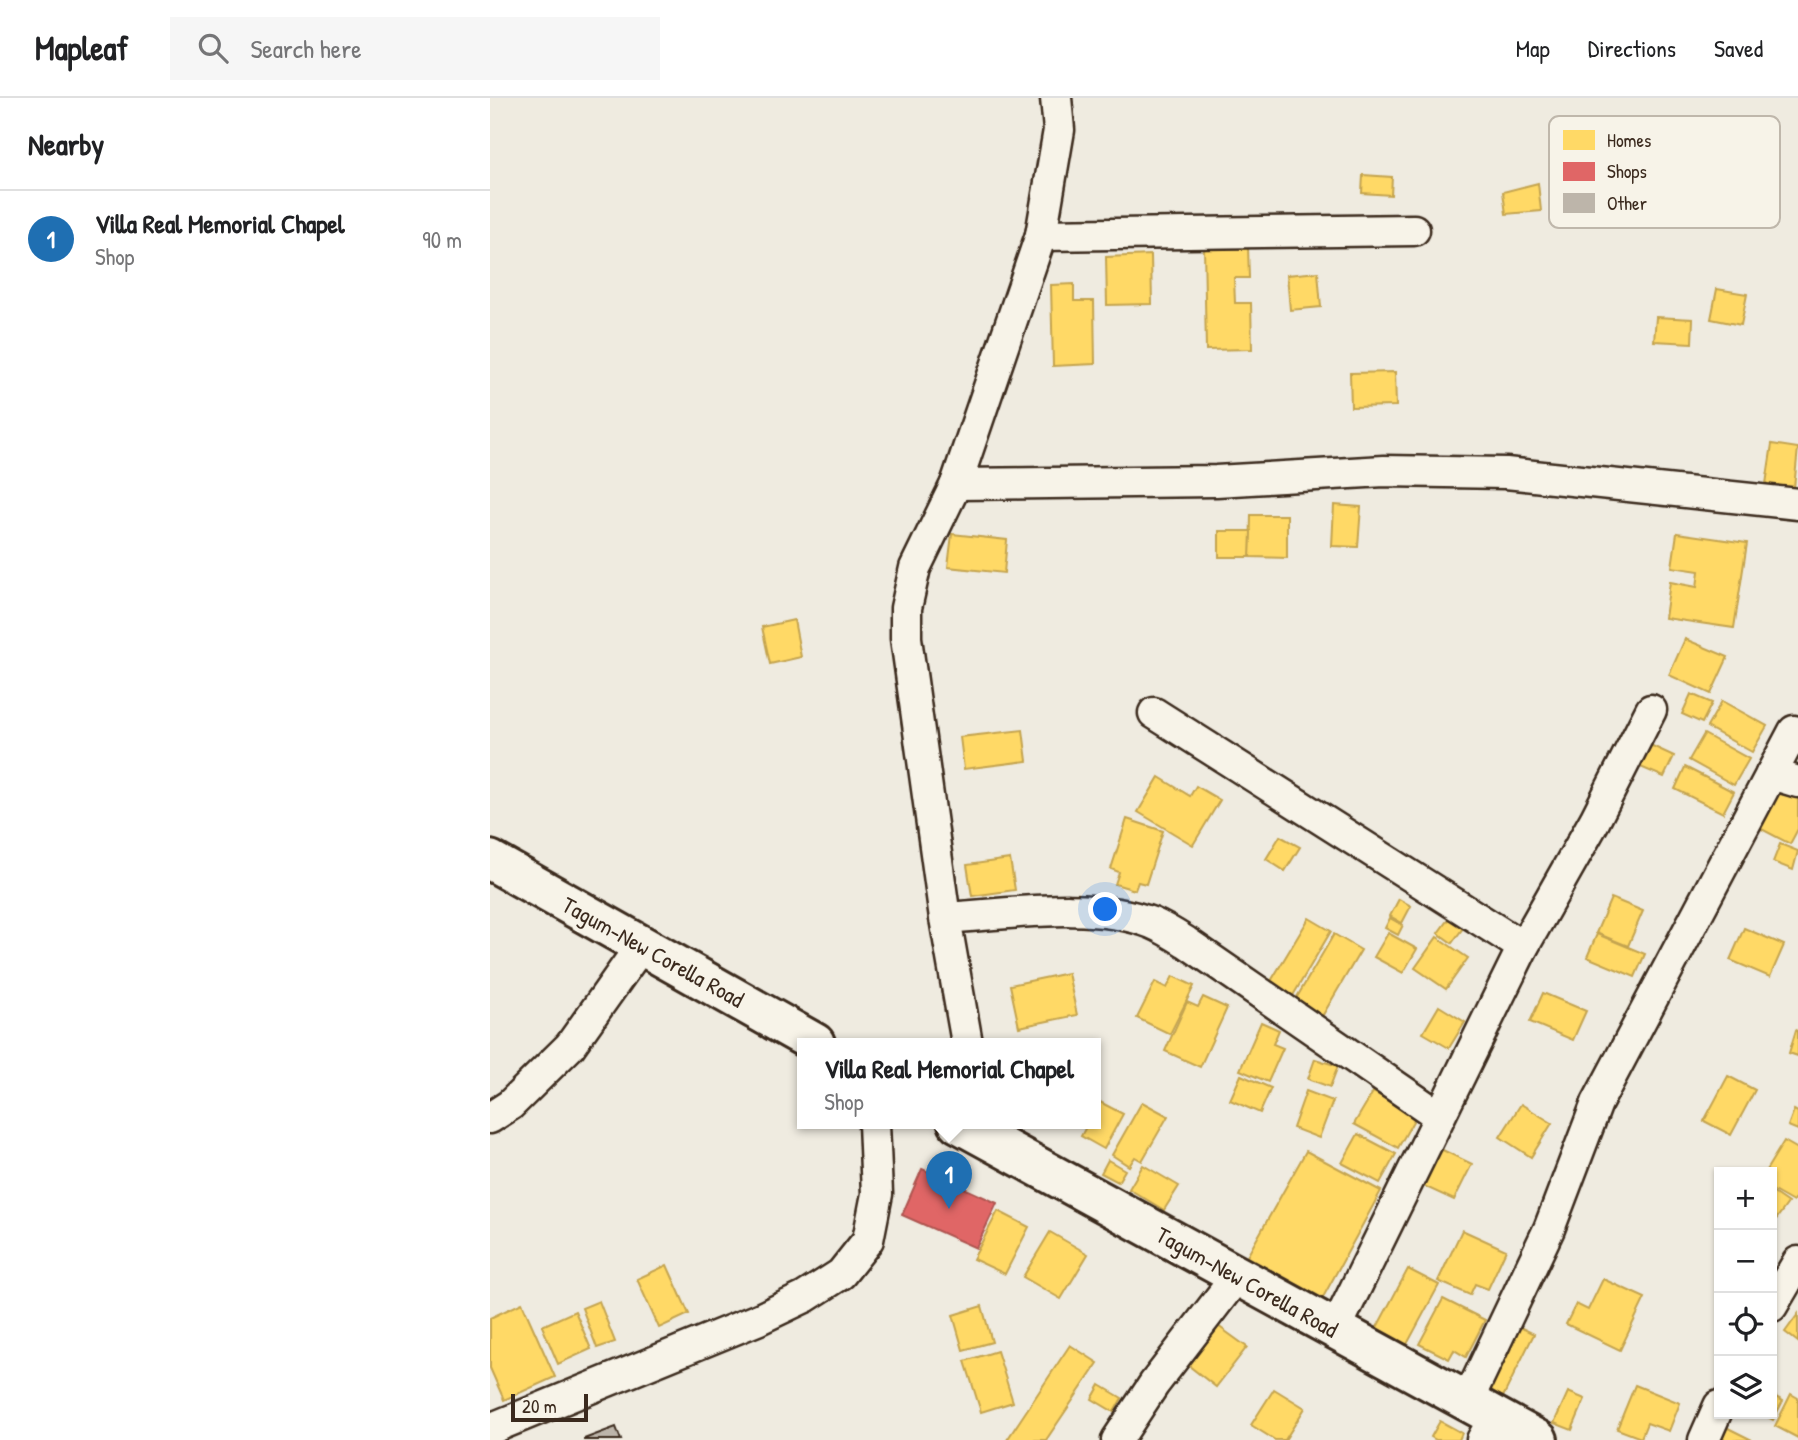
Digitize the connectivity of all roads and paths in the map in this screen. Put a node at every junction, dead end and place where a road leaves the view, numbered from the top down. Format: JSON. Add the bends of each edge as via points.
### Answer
{"nodes":[{"id":1,"x":1056,"y":98,"type":"edge"},
{"id":2,"x":1414,"y":230,"type":"dead end"},
{"id":3,"x":1041,"y":235,"type":"junction"},
{"id":4,"x":956,"y":484,"type":"junction"},
{"id":5,"x":1798,"y":504,"type":"edge"},
{"id":6,"x":1651,"y":710,"type":"dead end"},
{"id":7,"x":1154,"y":713,"type":"dead end"},
{"id":8,"x":1794,"y":731,"type":"dead end"},
{"id":9,"x":1784,"y":778,"type":"edge"},
{"id":10,"x":494,"y":867,"type":"edge"},
{"id":11,"x":945,"y":918,"type":"junction"},
{"id":12,"x":641,"y":946,"type":"junction"},
{"id":13,"x":1523,"y":947,"type":"junction"},
{"id":14,"x":806,"y":1038,"type":"edge"},
{"id":15,"x":966,"y":1038,"type":"edge"},
{"id":16,"x":1439,"y":1116,"type":"junction"},
{"id":17,"x":490,"y":1118,"type":"edge"},
{"id":18,"x":874,"y":1129,"type":"edge"},
{"id":19,"x":975,"y":1129,"type":"edge"},
{"id":20,"x":1798,"y":1262,"type":"edge"},
{"id":21,"x":1237,"y":1276,"type":"junction"},
{"id":22,"x":1777,"y":1298,"type":"edge"},
{"id":23,"x":1335,"y":1330,"type":"junction"},
{"id":24,"x":1714,"y":1417,"type":"edge"},
{"id":25,"x":1481,"y":1420,"type":"edge"},
{"id":26,"x":490,"y":1429,"type":"edge"},
{"id":27,"x":1117,"y":1440,"type":"edge"},
{"id":28,"x":1538,"y":1440,"type":"edge"},
{"id":29,"x":1704,"y":1440,"type":"edge"}],
"edges":[{"from":1,"to":3,"type":"street","via":[[1059,130]]},
{"from":2,"to":3,"type":"street"},
{"from":3,"to":4,"type":"street"},
{"from":4,"to":5,"type":"street","via":[[1216,481],[1384,471],[1506,473]]},
{"from":4,"to":11,"type":"street","via":[[915,568],[906,608],[906,638]]},
{"from":6,"to":13,"type":"street"},
{"from":7,"to":13,"type":"street"},
{"from":8,"to":9,"type":"street"},
{"from":9,"to":25,"type":"street","via":[[1597,1103]]},
{"from":10,"to":12,"type":"main road","name":"Tagum-New Corella Road"},
{"from":11,"to":15,"type":"street"},
{"from":11,"to":16,"type":"street","via":[[1063,911],[1115,913],[1152,923]]},
{"from":12,"to":14,"type":"main road","name":"Tagum-New Corella Road"},
{"from":12,"to":17,"type":"street","via":[[570,1046],[510,1105]]},
{"from":13,"to":16,"type":"street"},
{"from":16,"to":23,"type":"street"},
{"from":18,"to":26,"type":"street","via":[[877,1194],[869,1240],[841,1274],[759,1319]]},
{"from":19,"to":21,"type":"main road","name":"Tagum-New Corella Road"},
{"from":20,"to":22,"type":"street"},
{"from":21,"to":23,"type":"main road","name":"Tagum-New Corella Road"},
{"from":21,"to":27,"type":"street"},
{"from":23,"to":25,"type":"main road","name":"Tagum-New Corella Road"},
{"from":24,"to":29,"type":"street"},
{"from":25,"to":28,"type":"main road","name":"Tagum-New Corella Road"}]}
